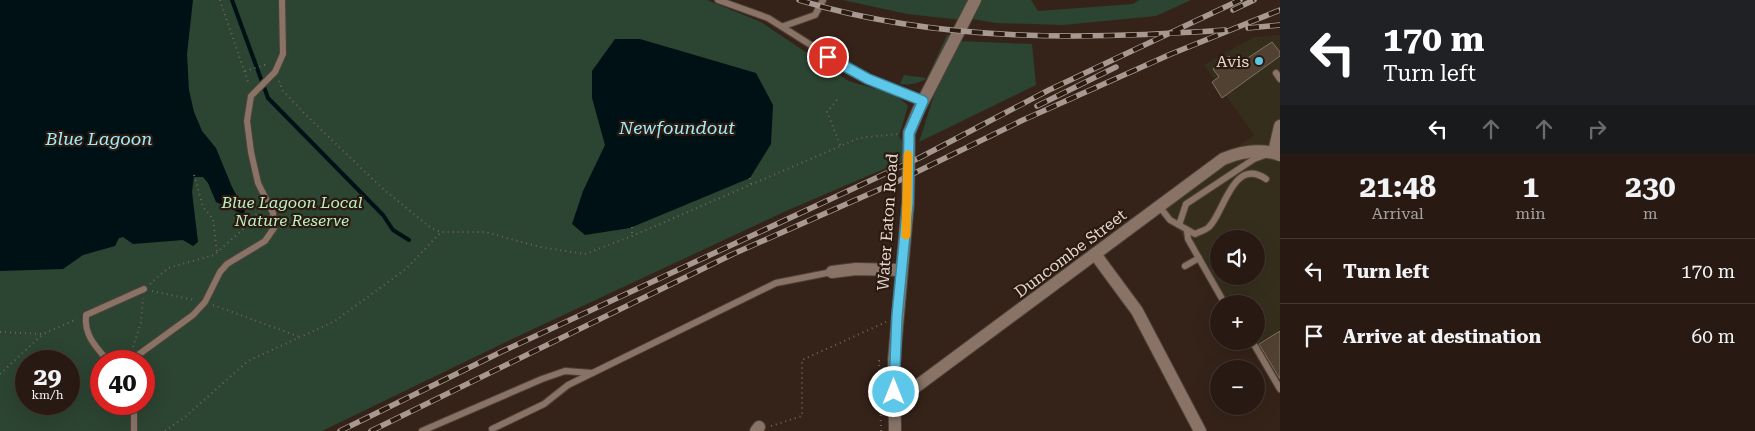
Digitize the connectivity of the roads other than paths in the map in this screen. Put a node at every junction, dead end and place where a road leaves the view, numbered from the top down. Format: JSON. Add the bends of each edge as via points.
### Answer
{"nodes":[{"id":1,"x":282,"y":0,"type":"edge"},
{"id":2,"x":718,"y":0,"type":"edge"},
{"id":3,"x":823,"y":0,"type":"edge"},
{"id":4,"x":975,"y":0,"type":"edge"},
{"id":5,"x":784,"y":26,"type":"junction"},
{"id":6,"x":923,"y":101,"type":"junction"},
{"id":7,"x":1280,"y":126,"type":"edge"},
{"id":8,"x":1277,"y":154,"type":"edge"},
{"id":9,"x":1266,"y":179,"type":"dead end"},
{"id":10,"x":1159,"y":206,"type":"junction"},
{"id":11,"x":1179,"y":225,"type":"junction"},
{"id":12,"x":1187,"y":231,"type":"junction"},
{"id":13,"x":1094,"y":254,"type":"junction"},
{"id":14,"x":1199,"y":258,"type":"junction"},
{"id":15,"x":1184,"y":266,"type":"dead end"},
{"id":16,"x":901,"y":270,"type":"junction"},
{"id":17,"x":832,"y":272,"type":"joint"},
{"id":18,"x":144,"y":289,"type":"road end"},
{"id":19,"x":1220,"y":295,"type":"edge"},
{"id":20,"x":99,"y":350,"type":"edge"},
{"id":21,"x":148,"y":350,"type":"edge"},
{"id":22,"x":1257,"y":350,"type":"edge"},
{"id":23,"x":593,"y":373,"type":"junction"},
{"id":24,"x":1280,"y":389,"type":"edge"},
{"id":25,"x":894,"y":403,"type":"junction"},
{"id":26,"x":134,"y":415,"type":"edge"},
{"id":27,"x":492,"y":429,"type":"dead end"},
{"id":28,"x":1196,"y":430,"type":"edge"},
{"id":29,"x":134,"y":431,"type":"edge"},
{"id":30,"x":422,"y":431,"type":"edge"},
{"id":31,"x":895,"y":431,"type":"edge"}],
"edges":[{"from":1,"to":21,"type":"lane","via":[[283,54],[275,72],[251,96],[247,121],[258,183],[273,213],[274,228],[266,240],[227,264],[193,316]]},
{"from":2,"to":5,"type":"lane"},
{"from":3,"to":5,"type":"lane","via":[[815,15]]},
{"from":4,"to":6,"type":"street","name":"Water Eaton Road"},
{"from":5,"to":6,"type":"lane","via":[[849,70]]},
{"from":6,"to":16,"type":"street","name":"Water Eaton Road","via":[[909,133],[908,203]]},
{"from":7,"to":8,"type":"street"},
{"from":8,"to":10,"type":"street","name":"Duncombe Street","via":[[1254,150],[1223,159]]},
{"from":8,"to":11,"type":"lane","via":[[1254,159],[1186,204]]},
{"from":9,"to":12,"type":"lane","via":[[1250,174],[1235,182],[1209,227],[1195,234]]},
{"from":10,"to":11,"type":"lane","via":[[1170,220]]},
{"from":10,"to":13,"type":"street","name":"Duncombe Street"},
{"from":11,"to":12,"type":"lane"},
{"from":12,"to":14,"type":"lane"},
{"from":13,"to":25,"type":"street","name":"Duncombe Street"},
{"from":13,"to":28,"type":"street","via":[[1136,311]]},
{"from":14,"to":15,"type":"lane"},
{"from":14,"to":19,"type":"lane"},
{"from":16,"to":17,"type":"street"},
{"from":16,"to":25,"type":"street","name":"Water Eaton Road"},
{"from":17,"to":23,"type":"lane","via":[[776,283]]},
{"from":18,"to":20,"type":"lane","via":[[86,315],[89,338]]},
{"from":22,"to":24,"type":"lane"},
{"from":23,"to":27,"type":"lane","via":[[568,385],[544,404]]},
{"from":23,"to":30,"type":"lane","via":[[566,371],[542,379]]},
{"from":25,"to":31,"type":"street","name":"Water Eaton Road"},
{"from":26,"to":29,"type":"lane"}]}
